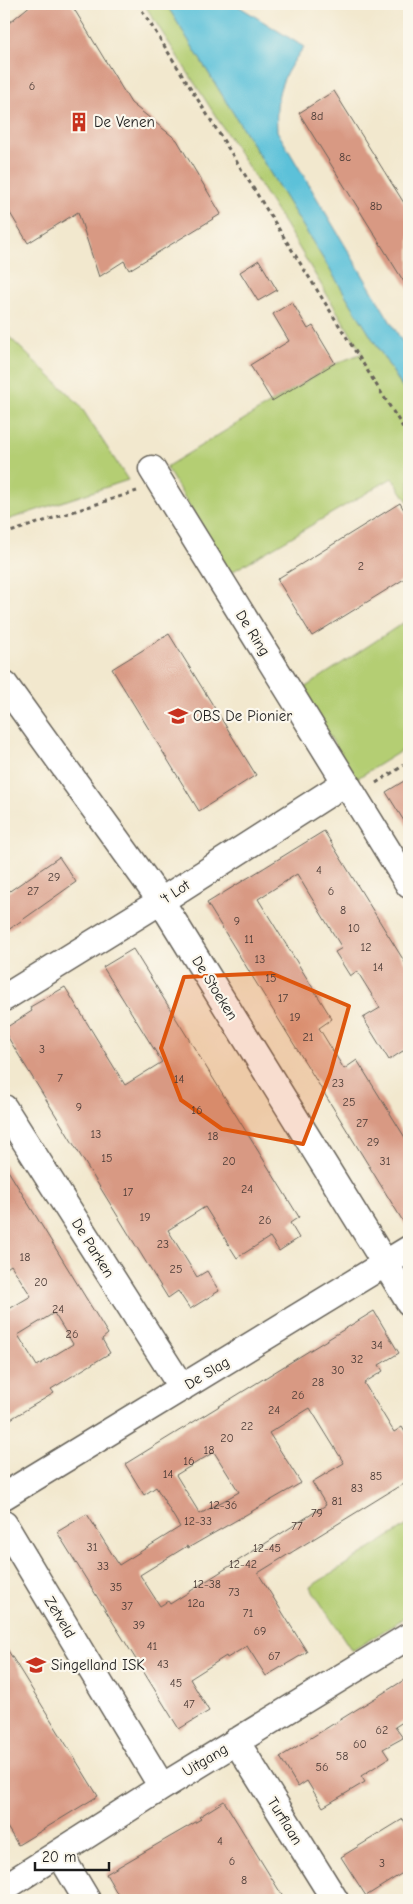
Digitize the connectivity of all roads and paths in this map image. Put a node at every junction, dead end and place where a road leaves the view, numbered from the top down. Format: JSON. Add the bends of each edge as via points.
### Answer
{"nodes":[{"id":1,"x":138,"y":4,"type":"edge"},
{"id":2,"x":409,"y":437,"type":"edge"},
{"id":3,"x":157,"y":476,"type":"joint"},
{"id":4,"x":4,"y":534,"type":"edge"},
{"id":5,"x":4,"y":686,"type":"edge"},
{"id":6,"x":409,"y":762,"type":"edge"},
{"id":7,"x":350,"y":790,"type":"junction"},
{"id":8,"x":409,"y":885,"type":"edge"},
{"id":9,"x":161,"y":901,"type":"junction"},
{"id":10,"x":4,"y":998,"type":"edge"},
{"id":11,"x":4,"y":1108,"type":"edge"},
{"id":12,"x":409,"y":1249,"type":"edge"},
{"id":13,"x":386,"y":1264,"type":"junction"},
{"id":14,"x":409,"y":1302,"type":"edge"},
{"id":15,"x":182,"y":1388,"type":"junction"},
{"id":16,"x":4,"y":1496,"type":"edge"},
{"id":17,"x":4,"y":1524,"type":"edge"},
{"id":18,"x":409,"y":1636,"type":"edge"},
{"id":19,"x":236,"y":1741,"type":"junction"},
{"id":20,"x":162,"y":1787,"type":"junction"},
{"id":21,"x":59,"y":1854,"type":"junction"},
{"id":22,"x":4,"y":1888,"type":"edge"},
{"id":23,"x":87,"y":1900,"type":"edge"},
{"id":24,"x":335,"y":1900,"type":"edge"}],
"edges":[{"from":1,"to":2,"type":"path"},
{"from":3,"to":4,"type":"path"},
{"from":3,"to":7,"type":"street","name":"De Ring"},
{"from":5,"to":9,"type":"street","name":"De Stoeken"},
{"from":6,"to":7,"type":"path"},
{"from":7,"to":8,"type":"street","name":"De Ring"},
{"from":7,"to":9,"type":"street","name":"'t Lot"},
{"from":9,"to":10,"type":"street","name":"'t Lot"},
{"from":9,"to":13,"type":"street","name":"De Stoeken"},
{"from":11,"to":15,"type":"street","name":"De Parken"},
{"from":12,"to":13,"type":"street","name":"De Slag"},
{"from":13,"to":14,"type":"street","name":"De Stoeken"},
{"from":13,"to":15,"type":"street","name":"De Slag"},
{"from":15,"to":16,"type":"street","name":"De Slag"},
{"from":17,"to":20,"type":"street","name":"Zetveld"},
{"from":18,"to":19,"type":"street","name":"Uitgang"},
{"from":19,"to":20,"type":"street","name":"Uitgang"},
{"from":19,"to":24,"type":"street","name":"Turflaan"},
{"from":20,"to":21,"type":"street","name":"Uitgang"},
{"from":21,"to":22,"type":"street","name":"Uitgang"},
{"from":21,"to":23,"type":"street"}]}
